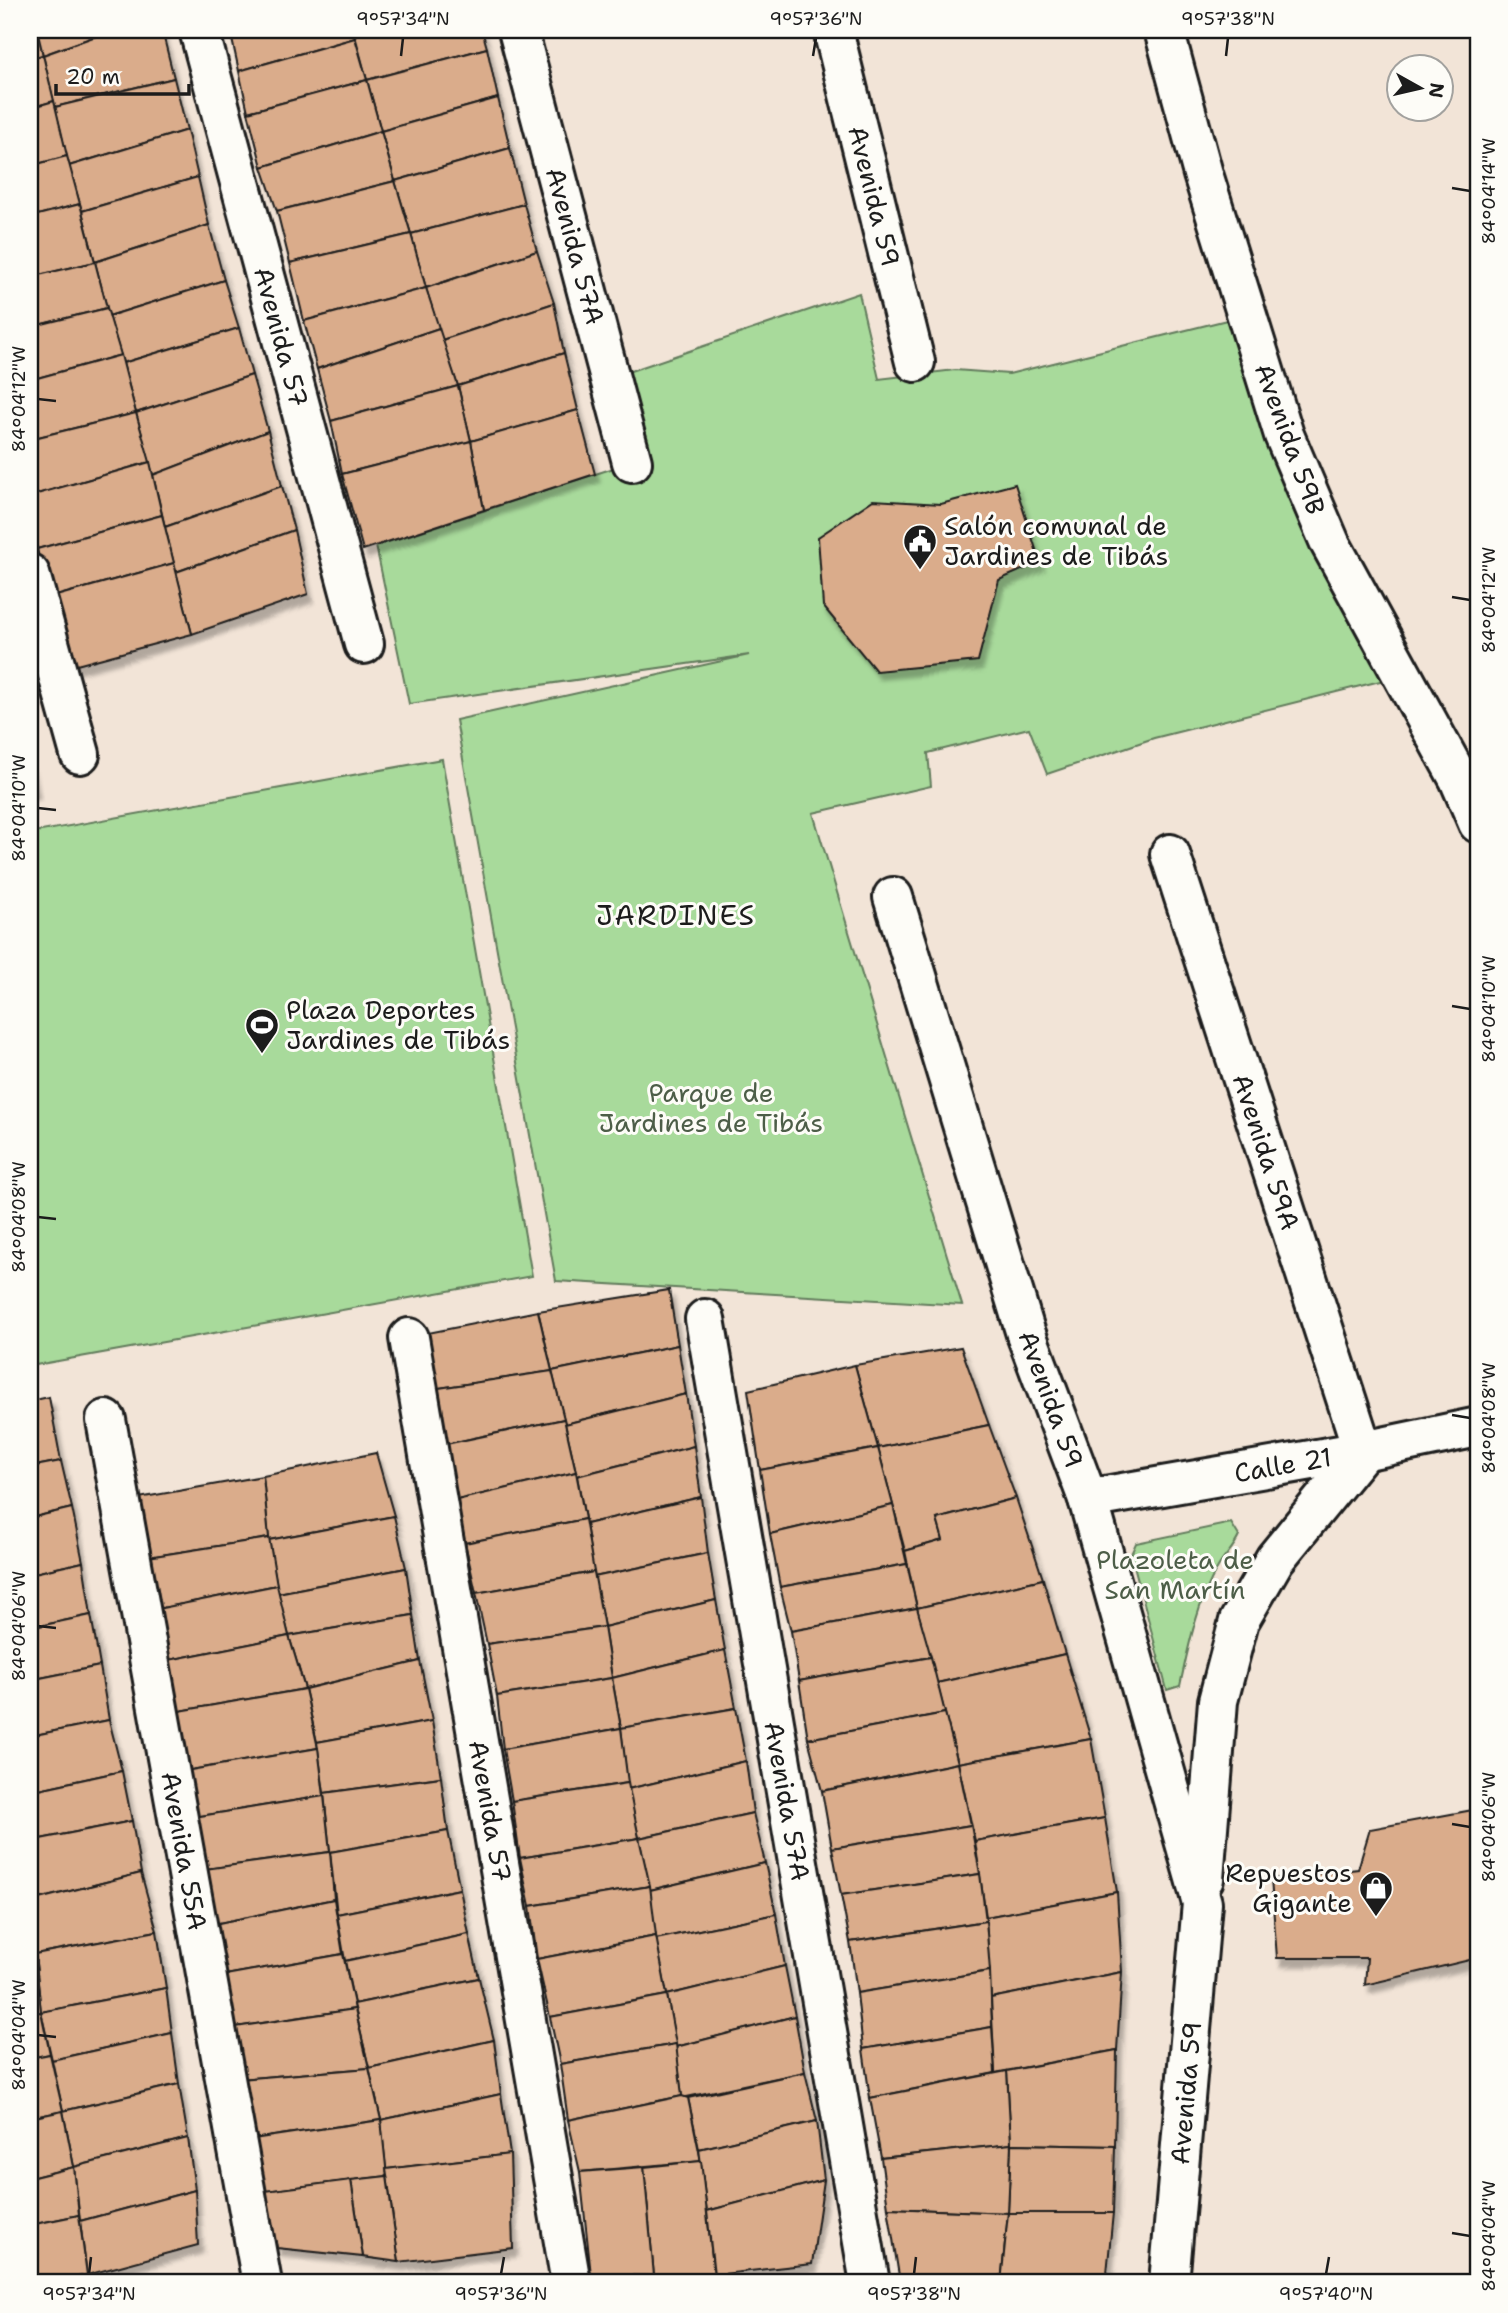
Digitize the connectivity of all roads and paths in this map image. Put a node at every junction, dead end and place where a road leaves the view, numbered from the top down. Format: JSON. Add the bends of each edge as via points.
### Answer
{"nodes":[{"id":1,"x":199,"y":30,"type":"edge"},
{"id":2,"x":518,"y":30,"type":"edge"},
{"id":3,"x":833,"y":30,"type":"edge"},
{"id":4,"x":1164,"y":30,"type":"edge"},
{"id":5,"x":915,"y":362,"type":"dead end"},
{"id":6,"x":632,"y":462,"type":"dead end"},
{"id":7,"x":30,"y":574,"type":"edge"},
{"id":8,"x":364,"y":644,"type":"dead end"},
{"id":9,"x":79,"y":754,"type":"dead end"},
{"id":10,"x":1478,"y":823,"type":"edge"},
{"id":11,"x":1170,"y":854,"type":"dead end"},
{"id":12,"x":893,"y":897,"type":"dead end"},
{"id":13,"x":705,"y":1319,"type":"dead end"},
{"id":14,"x":409,"y":1338,"type":"dead end"},
{"id":15,"x":106,"y":1420,"type":"dead end"},
{"id":16,"x":1478,"y":1427,"type":"edge"},
{"id":17,"x":1363,"y":1451,"type":"junction"},
{"id":18,"x":1088,"y":1500,"type":"junction"},
{"id":19,"x":1202,"y":1903,"type":"junction"},
{"id":20,"x":262,"y":2283,"type":"edge"},
{"id":21,"x":571,"y":2283,"type":"edge"},
{"id":22,"x":870,"y":2283,"type":"edge"},
{"id":23,"x":1169,"y":2283,"type":"edge"}],
"edges":[{"from":1,"to":8,"type":"street","name":"Avenida 57"},
{"from":2,"to":6,"type":"street","name":"Avenida 57A"},
{"from":3,"to":5,"type":"street","name":"Avenida 59"},
{"from":4,"to":10,"type":"street","name":"Avenida 59B","via":[[1203,174],[1284,435],[1330,543],[1459,779]]},
{"from":7,"to":9,"type":"street"},
{"from":11,"to":17,"type":"street","name":"Avenida 59A"},
{"from":12,"to":18,"type":"street","name":"Avenida 59","via":[[1026,1334]]},
{"from":13,"to":22,"type":"street","name":"Avenida 57A"},
{"from":14,"to":21,"type":"street","name":"Avenida 57"},
{"from":15,"to":20,"type":"street","name":"Avenida 55A"},
{"from":16,"to":17,"type":"street","name":"Calle 21"},
{"from":17,"to":18,"type":"street","name":"Calle 21"},
{"from":17,"to":19,"type":"street","name":"Avenida 59","via":[[1275,1559],[1239,1621],[1218,1701]]},
{"from":18,"to":19,"type":"street","name":"Avenida 59"},
{"from":19,"to":23,"type":"street","name":"Avenida 59"}]}
